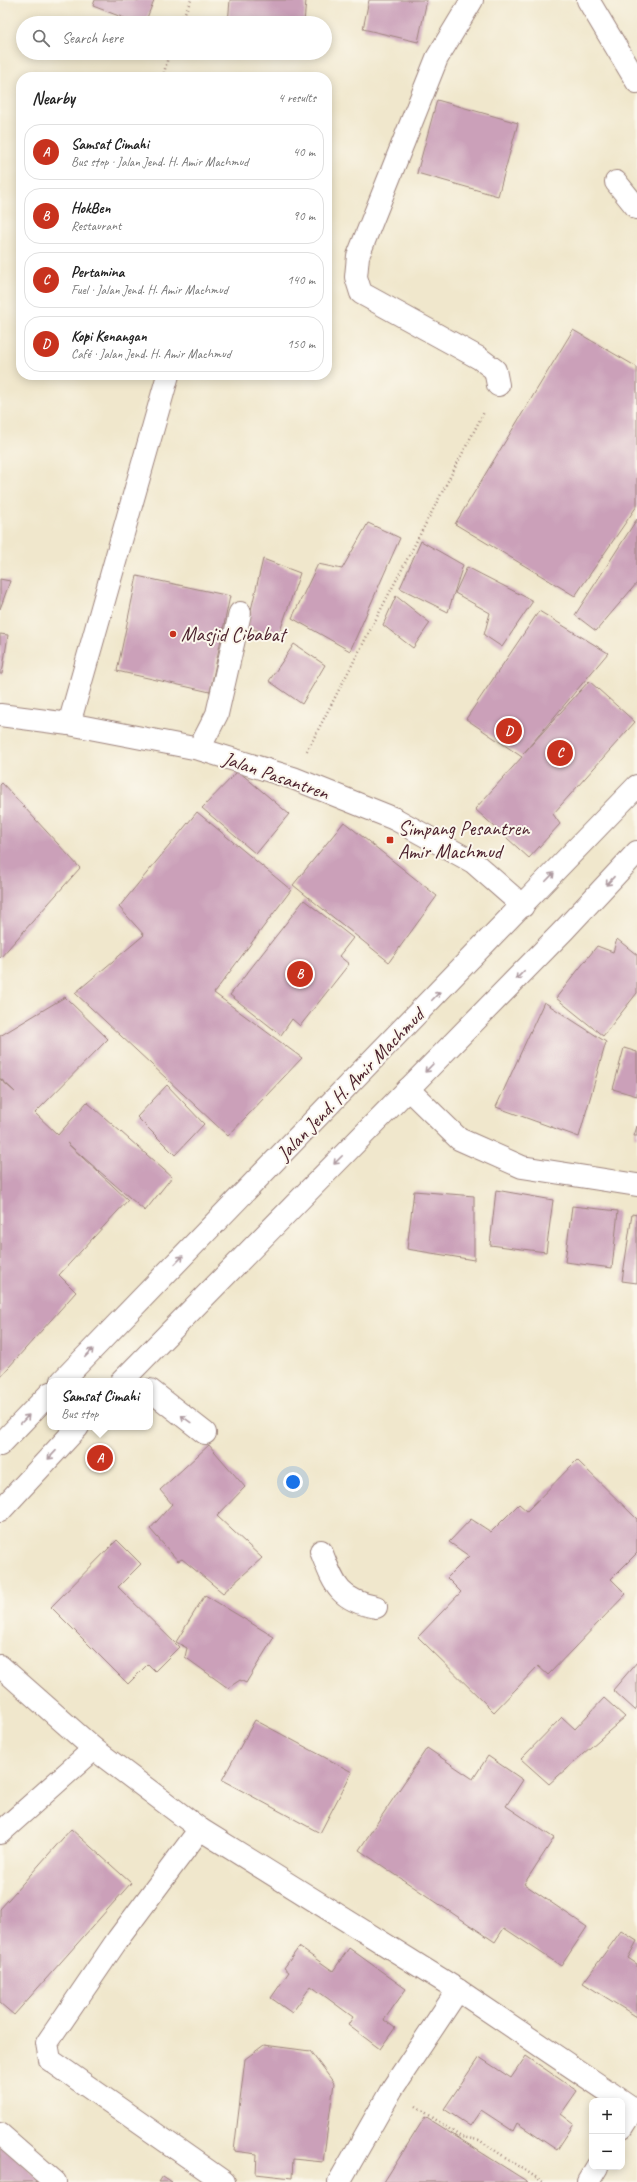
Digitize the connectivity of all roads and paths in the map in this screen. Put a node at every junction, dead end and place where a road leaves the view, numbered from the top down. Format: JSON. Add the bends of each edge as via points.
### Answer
{"nodes":[{"id":1,"x":191,"y":0,"type":"edge"},
{"id":2,"x":472,"y":0,"type":"edge"},
{"id":3,"x":588,"y":0,"type":"edge"},
{"id":4,"x":183,"y":16,"type":"edge"},
{"id":5,"x":167,"y":60,"type":"edge"},
{"id":6,"x":164,"y":72,"type":"edge"},
{"id":7,"x":637,"y":82,"type":"edge"},
{"id":8,"x":616,"y":182,"type":"dead end"},
{"id":9,"x":637,"y":208,"type":"edge"},
{"id":10,"x":167,"y":380,"type":"edge"},
{"id":11,"x":498,"y":385,"type":"joint"},
{"id":12,"x":240,"y":613,"type":"dead end"},
{"id":13,"x":0,"y":715,"type":"edge"},
{"id":14,"x":69,"y":724,"type":"junction"},
{"id":15,"x":199,"y":749,"type":"junction"},
{"id":16,"x":292,"y":778,"type":"junction"},
{"id":17,"x":637,"y":786,"type":"edge"},
{"id":18,"x":637,"y":852,"type":"edge"},
{"id":19,"x":523,"y":906,"type":"junction"},
{"id":20,"x":408,"y":1089,"type":"junction"},
{"id":21,"x":637,"y":1185,"type":"edge"},
{"id":22,"x":65,"y":1378,"type":"edge"},
{"id":23,"x":130,"y":1378,"type":"edge"},
{"id":24,"x":153,"y":1392,"type":"edge"},
{"id":25,"x":47,"y":1396,"type":"edge"},
{"id":26,"x":75,"y":1430,"type":"edge"},
{"id":27,"x":206,"y":1433,"type":"dead end"},
{"id":28,"x":2,"y":1440,"type":"edge"},
{"id":29,"x":0,"y":1510,"type":"edge"},
{"id":30,"x":321,"y":1551,"type":"dead end"},
{"id":31,"x":376,"y":1607,"type":"dead end"},
{"id":32,"x":0,"y":1666,"type":"edge"},
{"id":33,"x":94,"y":1749,"type":"junction"},
{"id":34,"x":200,"y":1829,"type":"junction"},
{"id":35,"x":0,"y":1833,"type":"edge"},
{"id":36,"x":458,"y":1990,"type":"junction"},
{"id":37,"x":392,"y":2089,"type":"junction"},
{"id":38,"x":635,"y":2110,"type":"edge"},
{"id":39,"x":625,"y":2123,"type":"edge"},
{"id":40,"x":0,"y":2134,"type":"edge"},
{"id":41,"x":596,"y":2170,"type":"edge"},
{"id":42,"x":55,"y":2182,"type":"edge"},
{"id":43,"x":224,"y":2182,"type":"edge"},
{"id":44,"x":339,"y":2182,"type":"edge"},
{"id":45,"x":543,"y":2182,"type":"edge"},
{"id":46,"x":588,"y":2182,"type":"edge"}],
"edges":[{"from":1,"to":4,"type":"path"},
{"from":2,"to":11,"type":"main road","via":[[437,58],[358,256],[356,277],[361,293],[479,358],[495,370]]},
{"from":3,"to":7,"type":"main road"},
{"from":5,"to":6,"type":"path"},
{"from":8,"to":9,"type":"main road"},
{"from":10,"to":14,"type":"main road"},
{"from":11,"to":16,"type":"path"},
{"from":12,"to":15,"type":"main road","via":[[217,714]]},
{"from":13,"to":14,"type":"main road","name":"Jalan Pasantren"},
{"from":14,"to":15,"type":"main road","name":"Jalan Pasantren"},
{"from":15,"to":16,"type":"main road","name":"Jalan Pasantren"},
{"from":16,"to":19,"type":"main road","name":"Jalan Pasantren","via":[[395,819],[473,862]]},
{"from":19,"to":17,"type":"main road","name":"Jalan Jend. H. Amir Machmud","one_way":true},
{"from":18,"to":20,"type":"main road","one_way":true},
{"from":22,"to":19,"type":"main road","name":"Jalan Jend. H. Amir Machmud","one_way":true},
{"from":20,"to":21,"type":"main road","via":[[459,1139],[522,1168]]},
{"from":20,"to":23,"type":"main road","one_way":true},
{"from":27,"to":24,"type":"main road","one_way":true},
{"from":28,"to":25,"type":"main road","one_way":true},
{"from":26,"to":29,"type":"main road","one_way":true},
{"from":30,"to":31,"type":"main road","via":[[329,1573],[340,1591],[358,1604]]},
{"from":32,"to":33,"type":"main road"},
{"from":33,"to":34,"type":"main road"},
{"from":33,"to":35,"type":"main road"},
{"from":34,"to":36,"type":"main road"},
{"from":34,"to":43,"type":"main road","via":[[118,1939],[47,2043],[50,2060]]},
{"from":36,"to":37,"type":"main road"},
{"from":36,"to":38,"type":"main road"},
{"from":37,"to":44,"type":"main road"},
{"from":37,"to":45,"type":"path","via":[[461,2137],[479,2140]]},
{"from":38,"to":39,"type":"main road"},
{"from":40,"to":42,"type":"main road"},
{"from":41,"to":46,"type":"main road"}]}
